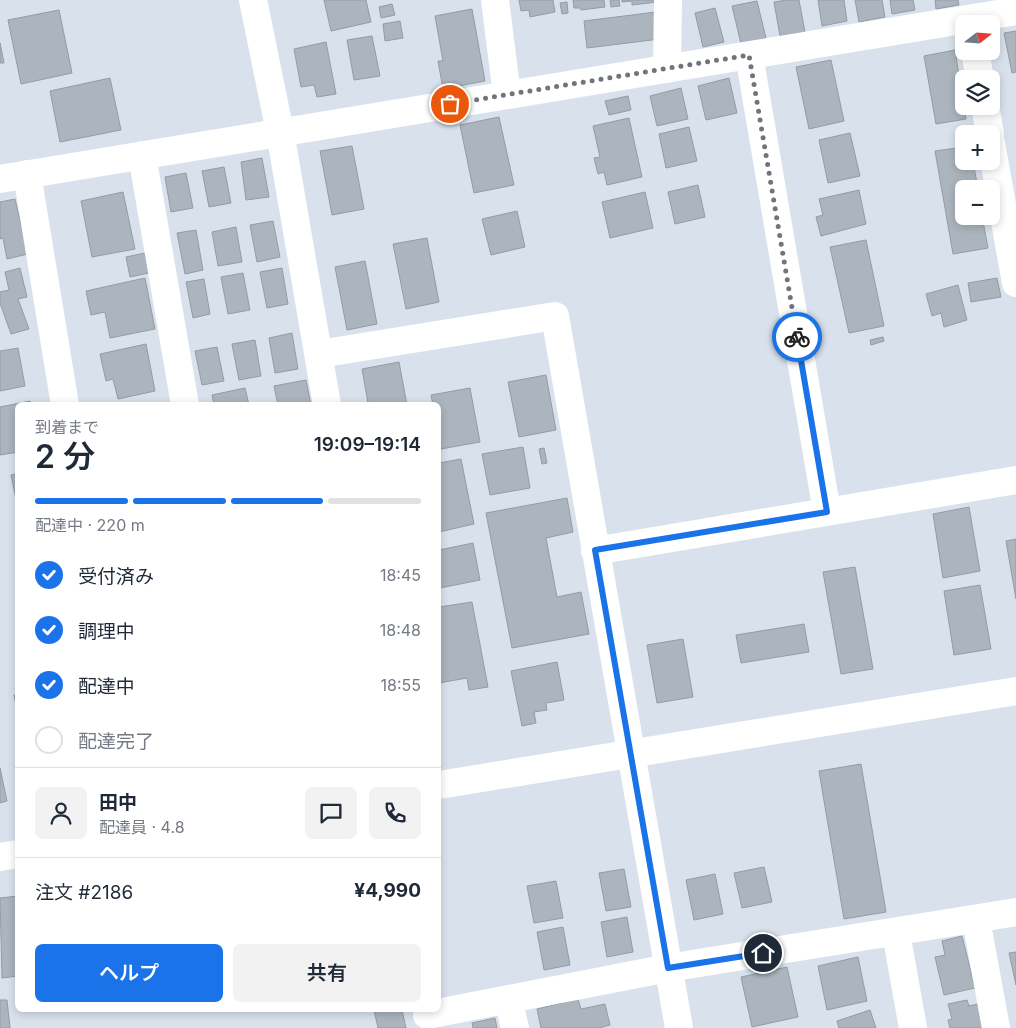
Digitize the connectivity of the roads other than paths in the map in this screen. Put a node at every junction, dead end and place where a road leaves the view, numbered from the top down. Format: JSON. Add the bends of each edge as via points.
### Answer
{"nodes":[{"id":1,"x":253,"y":0,"type":"edge"},
{"id":2,"x":495,"y":0,"type":"edge"},
{"id":3,"x":668,"y":0,"type":"edge"},
{"id":4,"x":1016,"y":11,"type":"edge"},
{"id":5,"x":974,"y":15,"type":"edge"},
{"id":6,"x":955,"y":18,"type":"edge"},
{"id":7,"x":749,"y":55,"type":"junction"},
{"id":8,"x":667,"y":69,"type":"junction"},
{"id":9,"x":507,"y":95,"type":"junction"},
{"id":10,"x":280,"y":132,"type":"junction"},
{"id":11,"x":142,"y":155,"type":"junction"},
{"id":12,"x":996,"y":170,"type":"edge"},
{"id":13,"x":27,"y":174,"type":"junction"},
{"id":14,"x":0,"y":179,"type":"edge"},
{"id":15,"x":1016,"y":284,"type":"edge"},
{"id":16,"x":319,"y":354,"type":"junction"},
{"id":17,"x":65,"y":402,"type":"edge"},
{"id":18,"x":184,"y":402,"type":"edge"},
{"id":19,"x":327,"y":402,"type":"edge"},
{"id":20,"x":1016,"y":480,"type":"edge"},
{"id":21,"x":827,"y":512,"type":"junction"},
{"id":22,"x":595,"y":550,"type":"junction"},
{"id":23,"x":1016,"y":691,"type":"edge"},
{"id":24,"x":631,"y":754,"type":"junction"},
{"id":25,"x":441,"y":785,"type":"edge"},
{"id":26,"x":15,"y":854,"type":"edge"},
{"id":27,"x":0,"y":857,"type":"edge"},
{"id":28,"x":1016,"y":912,"type":"edge"},
{"id":29,"x":976,"y":919,"type":"junction"},
{"id":30,"x":896,"y":933,"type":"junction"},
{"id":31,"x":668,"y":968,"type":"junction"},
{"id":32,"x":508,"y":999,"type":"junction"},
{"id":33,"x":428,"y":1018,"type":"edge"},
{"id":34,"x":515,"y":1028,"type":"edge"},
{"id":35,"x":679,"y":1028,"type":"edge"},
{"id":36,"x":913,"y":1028,"type":"edge"},
{"id":37,"x":996,"y":1028,"type":"edge"}],
"edges":[{"from":1,"to":10,"type":"street"},
{"from":2,"to":9,"type":"street"},
{"from":3,"to":8,"type":"street"},
{"from":4,"to":5,"type":"street"},
{"from":6,"to":7,"type":"street"},
{"from":7,"to":8,"type":"street"},
{"from":7,"to":21,"type":"street"},
{"from":8,"to":9,"type":"street"},
{"from":9,"to":10,"type":"street"},
{"from":10,"to":11,"type":"street"},
{"from":10,"to":16,"type":"street"},
{"from":11,"to":13,"type":"street"},
{"from":11,"to":18,"type":"street"},
{"from":12,"to":15,"type":"street"},
{"from":13,"to":14,"type":"street"},
{"from":13,"to":17,"type":"street"},
{"from":16,"to":19,"type":"street"},
{"from":16,"to":22,"type":"street","via":[[555,316]]},
{"from":20,"to":21,"type":"street"},
{"from":21,"to":22,"type":"street"},
{"from":22,"to":24,"type":"street"},
{"from":23,"to":24,"type":"street"},
{"from":24,"to":25,"type":"street"},
{"from":24,"to":31,"type":"street"},
{"from":26,"to":27,"type":"street"},
{"from":28,"to":29,"type":"street"},
{"from":29,"to":30,"type":"street"},
{"from":29,"to":37,"type":"street"},
{"from":30,"to":31,"type":"street"},
{"from":30,"to":36,"type":"street"},
{"from":31,"to":32,"type":"street"},
{"from":31,"to":35,"type":"street"},
{"from":32,"to":33,"type":"street"},
{"from":32,"to":34,"type":"street"}]}
